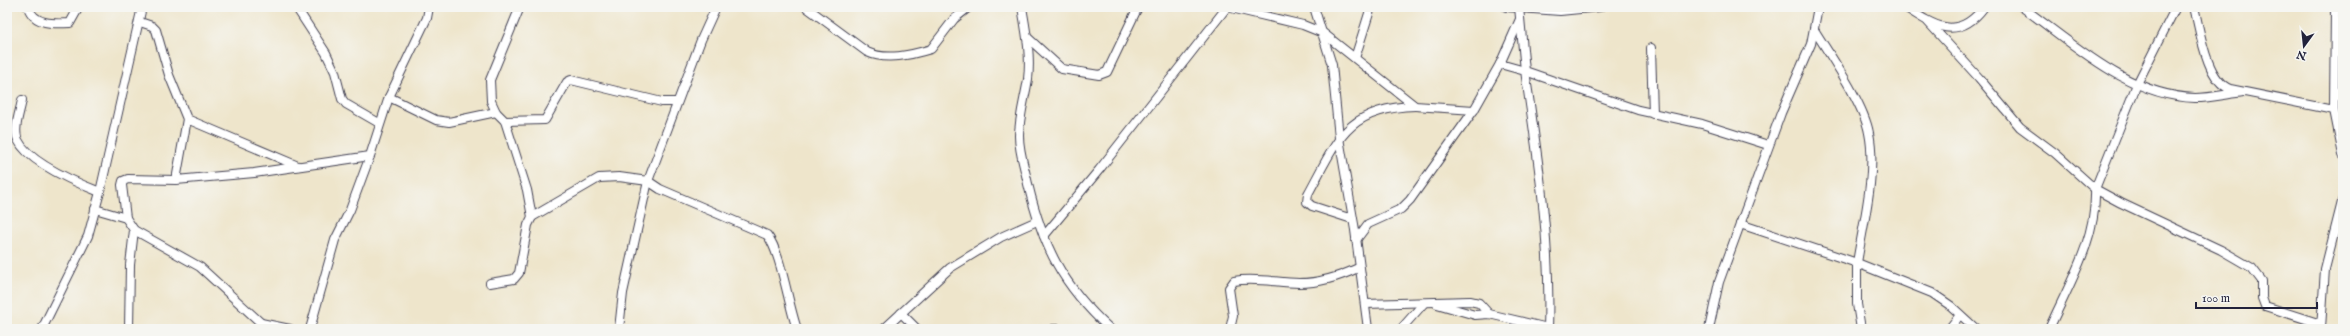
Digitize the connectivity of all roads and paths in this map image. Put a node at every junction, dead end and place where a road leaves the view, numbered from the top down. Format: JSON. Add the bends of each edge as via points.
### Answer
{"nodes":[{"id":1,"x":28,"y":7,"type":"edge"},
{"id":2,"x":79,"y":7,"type":"edge"},
{"id":3,"x":142,"y":7,"type":"edge"},
{"id":4,"x":296,"y":7,"type":"edge"},
{"id":5,"x":429,"y":7,"type":"edge"},
{"id":6,"x":520,"y":7,"type":"edge"},
{"id":7,"x":716,"y":7,"type":"edge"},
{"id":8,"x":806,"y":7,"type":"edge"},
{"id":9,"x":968,"y":7,"type":"edge"},
{"id":10,"x":1022,"y":7,"type":"edge"},
{"id":11,"x":1138,"y":7,"type":"edge"},
{"id":12,"x":1227,"y":7,"type":"edge"},
{"id":13,"x":1314,"y":7,"type":"edge"},
{"id":14,"x":1371,"y":7,"type":"edge"},
{"id":15,"x":1506,"y":7,"type":"edge"},
{"id":16,"x":1600,"y":7,"type":"edge"},
{"id":17,"x":1818,"y":7,"type":"edge"},
{"id":18,"x":1905,"y":7,"type":"edge"},
{"id":19,"x":1984,"y":7,"type":"edge"},
{"id":20,"x":2022,"y":7,"type":"edge"},
{"id":21,"x":2176,"y":7,"type":"edge"},
{"id":22,"x":2194,"y":7,"type":"edge"},
{"id":23,"x":2335,"y":7,"type":"edge"},
{"id":24,"x":1520,"y":8,"type":"edge"},
{"id":25,"x":1536,"y":9,"type":"edge"},
{"id":26,"x":1521,"y":18,"type":"junction"},
{"id":27,"x":140,"y":22,"type":"junction"},
{"id":28,"x":1928,"y":22,"type":"junction"},
{"id":29,"x":1815,"y":31,"type":"junction"},
{"id":30,"x":1323,"y":33,"type":"junction"},
{"id":31,"x":1028,"y":38,"type":"junction"},
{"id":32,"x":1651,"y":48,"type":"dead end"},
{"id":33,"x":1356,"y":58,"type":"junction"},
{"id":34,"x":1500,"y":64,"type":"junction"},
{"id":35,"x":1525,"y":71,"type":"junction"},
{"id":36,"x":2137,"y":84,"type":"junction"},
{"id":37,"x":2243,"y":92,"type":"junction"},
{"id":38,"x":389,"y":97,"type":"junction"},
{"id":39,"x":22,"y":100,"type":"dead end"},
{"id":40,"x":677,"y":102,"type":"junction"},
{"id":41,"x":1415,"y":106,"type":"junction"},
{"id":42,"x":1474,"y":110,"type":"junction"},
{"id":43,"x":2334,"y":110,"type":"junction"},
{"id":44,"x":496,"y":112,"type":"junction"},
{"id":45,"x":1653,"y":114,"type":"junction"},
{"id":46,"x":187,"y":119,"type":"junction"},
{"id":47,"x":505,"y":121,"type":"junction"},
{"id":48,"x":379,"y":123,"type":"junction"},
{"id":49,"x":1339,"y":138,"type":"junction"},
{"id":50,"x":1768,"y":145,"type":"junction"},
{"id":51,"x":2343,"y":155,"type":"edge"},
{"id":52,"x":370,"y":156,"type":"junction"},
{"id":53,"x":299,"y":166,"type":"junction"},
{"id":54,"x":176,"y":180,"type":"junction"},
{"id":55,"x":648,"y":181,"type":"junction"},
{"id":56,"x":2095,"y":189,"type":"junction"},
{"id":57,"x":100,"y":192,"type":"junction"},
{"id":58,"x":2343,"y":198,"type":"edge"},
{"id":59,"x":95,"y":209,"type":"junction"},
{"id":60,"x":532,"y":217,"type":"junction"},
{"id":61,"x":126,"y":218,"type":"junction"},
{"id":62,"x":1352,"y":219,"type":"junction"},
{"id":63,"x":1037,"y":221,"type":"junction"},
{"id":64,"x":1740,"y":224,"type":"junction"},
{"id":65,"x":134,"y":230,"type":"junction"},
{"id":66,"x":1044,"y":236,"type":"junction"},
{"id":67,"x":1356,"y":240,"type":"junction"},
{"id":68,"x":1857,"y":263,"type":"junction"},
{"id":69,"x":1358,"y":268,"type":"junction"},
{"id":70,"x":490,"y":283,"type":"dead end"},
{"id":71,"x":1427,"y":303,"type":"junction"},
{"id":72,"x":1365,"y":304,"type":"junction"},
{"id":73,"x":901,"y":313,"type":"junction"},
{"id":74,"x":1489,"y":314,"type":"junction"},
{"id":75,"x":1960,"y":315,"type":"junction"},
{"id":76,"x":262,"y":326,"type":"edge"},
{"id":77,"x":2321,"y":327,"type":"edge"},
{"id":78,"x":1548,"y":328,"type":"edge"},
{"id":79,"x":42,"y":329,"type":"edge"},
{"id":80,"x":129,"y":329,"type":"edge"},
{"id":81,"x":290,"y":329,"type":"edge"},
{"id":82,"x":310,"y":329,"type":"edge"},
{"id":83,"x":619,"y":329,"type":"edge"},
{"id":84,"x":797,"y":329,"type":"edge"},
{"id":85,"x":884,"y":329,"type":"edge"},
{"id":86,"x":917,"y":329,"type":"edge"},
{"id":87,"x":1053,"y":329,"type":"edge"},
{"id":88,"x":1063,"y":329,"type":"edge"},
{"id":89,"x":1110,"y":329,"type":"edge"},
{"id":90,"x":1230,"y":329,"type":"edge"},
{"id":91,"x":1368,"y":329,"type":"edge"},
{"id":92,"x":1401,"y":329,"type":"edge"},
{"id":93,"x":1709,"y":329,"type":"edge"},
{"id":94,"x":1861,"y":329,"type":"edge"},
{"id":95,"x":1949,"y":329,"type":"edge"},
{"id":96,"x":1976,"y":329,"type":"edge"},
{"id":97,"x":2049,"y":329,"type":"edge"}],
"edges":[{"from":1,"to":2,"type":"street","via":[[30,12],[47,24],[70,23]]},
{"from":3,"to":27,"type":"street"},
{"from":4,"to":48,"type":"street","via":[[326,53],[335,72],[342,99],[346,104]]},
{"from":5,"to":38,"type":"street","via":[[427,18]]},
{"from":6,"to":44,"type":"street","via":[[490,80],[489,91]]},
{"from":7,"to":40,"type":"street"},
{"from":8,"to":9,"type":"street","via":[[876,57],[931,49],[954,19]]},
{"from":10,"to":31,"type":"street"},
{"from":11,"to":31,"type":"street","via":[[1107,72],[1099,75],[1062,70]]},
{"from":12,"to":30,"type":"street","via":[[1303,25]]},
{"from":12,"to":66,"type":"street"},
{"from":13,"to":30,"type":"street"},
{"from":14,"to":33,"type":"street"},
{"from":15,"to":24,"type":"street"},
{"from":16,"to":25,"type":"street","via":[[1560,11]]},
{"from":17,"to":29,"type":"street"},
{"from":18,"to":28,"type":"street"},
{"from":19,"to":28,"type":"street","via":[[1961,26],[1948,29]]},
{"from":20,"to":36,"type":"street","via":[[2120,76]]},
{"from":21,"to":36,"type":"street"},
{"from":22,"to":37,"type":"street","via":[[2211,68],[2218,81],[2224,87]]},
{"from":23,"to":43,"type":"street"},
{"from":24,"to":25,"type":"street"},
{"from":24,"to":26,"type":"street"},
{"from":26,"to":34,"type":"street"},
{"from":26,"to":35,"type":"street"},
{"from":27,"to":46,"type":"street","via":[[156,30],[169,75]]},
{"from":27,"to":57,"type":"street"},
{"from":28,"to":56,"type":"street","via":[[2020,127],[2055,152]]},
{"from":29,"to":50,"type":"street"},
{"from":29,"to":68,"type":"street","via":[[1838,68],[1869,131],[1870,174]]},
{"from":30,"to":33,"type":"street"},
{"from":30,"to":49,"type":"street","via":[[1332,65]]},
{"from":31,"to":63,"type":"street","via":[[1028,78],[1019,136]]},
{"from":32,"to":45,"type":"street"},
{"from":33,"to":41,"type":"street"},
{"from":34,"to":35,"type":"street"},
{"from":34,"to":42,"type":"street"},
{"from":35,"to":45,"type":"street"},
{"from":35,"to":78,"type":"street","via":[[1544,198]]},
{"from":36,"to":37,"type":"street","via":[[2164,94],[2195,98]]},
{"from":36,"to":56,"type":"street"},
{"from":37,"to":43,"type":"street"},
{"from":38,"to":44,"type":"street","via":[[436,120],[449,122]]},
{"from":38,"to":48,"type":"street"},
{"from":39,"to":57,"type":"street","via":[[17,130],[18,140],[24,148],[40,163],[76,183]]},
{"from":40,"to":47,"type":"street","via":[[662,102],[571,80],[567,82],[545,120]]},
{"from":40,"to":55,"type":"street"},
{"from":41,"to":42,"type":"street"},
{"from":41,"to":49,"type":"street","via":[[1370,114]]},
{"from":42,"to":67,"type":"street","via":[[1406,205],[1368,224]]},
{"from":43,"to":51,"type":"street"},
{"from":44,"to":47,"type":"street"},
{"from":45,"to":50,"type":"street","via":[[1702,124]]},
{"from":46,"to":53,"type":"street"},
{"from":46,"to":54,"type":"street"},
{"from":47,"to":60,"type":"street","via":[[527,190]]},
{"from":48,"to":52,"type":"street"},
{"from":49,"to":62,"type":"street"},
{"from":49,"to":62,"type":"street","via":[[1308,194],[1307,202]]},
{"from":50,"to":64,"type":"street"},
{"from":52,"to":53,"type":"street"},
{"from":52,"to":82,"type":"street","via":[[350,210],[335,240]]},
{"from":53,"to":54,"type":"street"},
{"from":54,"to":61,"type":"street","via":[[123,181]]},
{"from":55,"to":60,"type":"street","via":[[619,177],[599,178]]},
{"from":55,"to":83,"type":"street","via":[[623,293]]},
{"from":55,"to":84,"type":"street","via":[[660,189],[767,235],[776,250],[789,307]]},
{"from":56,"to":77,"type":"street","via":[[2245,263],[2262,281],[2262,298],[2265,306]]},
{"from":56,"to":97,"type":"street","via":[[2096,206],[2092,230]]},
{"from":57,"to":59,"type":"street"},
{"from":58,"to":77,"type":"street","via":[[2325,269]]},
{"from":59,"to":61,"type":"street"},
{"from":59,"to":79,"type":"street","via":[[83,249]]},
{"from":60,"to":70,"type":"street","via":[[528,225],[519,273],[514,279]]},
{"from":61,"to":65,"type":"street"},
{"from":62,"to":67,"type":"street"},
{"from":63,"to":66,"type":"street"},
{"from":63,"to":73,"type":"street","via":[[1001,237],[950,268]]},
{"from":64,"to":68,"type":"street"},
{"from":64,"to":93,"type":"street","via":[[1718,282]]},
{"from":65,"to":76,"type":"street","via":[[200,267]]},
{"from":65,"to":80,"type":"street","via":[[130,265]]},
{"from":66,"to":89,"type":"street","via":[[1064,277],[1088,308]]},
{"from":67,"to":69,"type":"street"},
{"from":68,"to":75,"type":"street","via":[[1932,292]]},
{"from":68,"to":94,"type":"street","via":[[1857,304]]},
{"from":69,"to":72,"type":"street"},
{"from":69,"to":90,"type":"street","via":[[1318,282],[1234,281],[1229,288],[1234,316]]},
{"from":71,"to":72,"type":"street"},
{"from":71,"to":74,"type":"street","via":[[1475,315]]},
{"from":71,"to":74,"type":"street","via":[[1470,301],[1479,303]]},
{"from":71,"to":92,"type":"street"},
{"from":72,"to":91,"type":"street"},
{"from":73,"to":85,"type":"street"},
{"from":73,"to":86,"type":"street"},
{"from":74,"to":78,"type":"street"},
{"from":75,"to":95,"type":"street"},
{"from":75,"to":96,"type":"street"},
{"from":76,"to":81,"type":"street"},
{"from":87,"to":88,"type":"street"}]}
